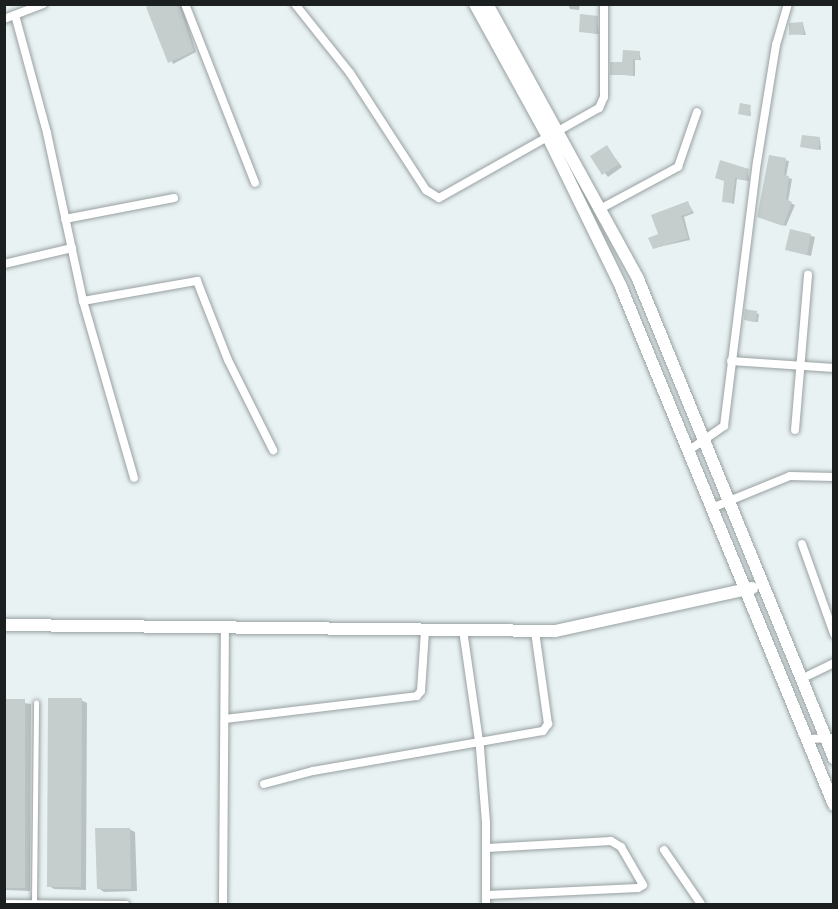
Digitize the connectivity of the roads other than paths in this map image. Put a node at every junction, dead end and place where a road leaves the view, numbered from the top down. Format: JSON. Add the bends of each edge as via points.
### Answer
{"nodes":[{"id":1,"x":43,"y":4,"type":"edge"},
{"id":2,"x":185,"y":4,"type":"edge"},
{"id":3,"x":295,"y":4,"type":"edge"},
{"id":4,"x":476,"y":4,"type":"edge"},
{"id":5,"x":487,"y":4,"type":"edge"},
{"id":6,"x":604,"y":4,"type":"edge"},
{"id":7,"x":788,"y":4,"type":"edge"},
{"id":8,"x":15,"y":15,"type":"junction"},
{"id":9,"x":4,"y":19,"type":"edge"},
{"id":10,"x":697,"y":112,"type":"dead end"},
{"id":11,"x":553,"y":134,"type":"junction"},
{"id":12,"x":255,"y":183,"type":"dead end"},
{"id":13,"x":174,"y":198,"type":"dead end"},
{"id":14,"x":600,"y":209,"type":"junction"},
{"id":15,"x":65,"y":219,"type":"junction"},
{"id":16,"x":72,"y":248,"type":"junction"},
{"id":17,"x":4,"y":264,"type":"edge"},
{"id":18,"x":808,"y":275,"type":"dead end"},
{"id":19,"x":83,"y":301,"type":"junction"},
{"id":20,"x":731,"y":361,"type":"junction"},
{"id":21,"x":800,"y":366,"type":"junction"},
{"id":22,"x":834,"y":368,"type":"edge"},
{"id":23,"x":795,"y":430,"type":"dead end"},
{"id":24,"x":704,"y":442,"type":"junction"},
{"id":25,"x":273,"y":450,"type":"dead end"},
{"id":26,"x":688,"y":451,"type":"junction"},
{"id":27,"x":834,"y":477,"type":"edge"},
{"id":28,"x":134,"y":478,"type":"dead end"},
{"id":29,"x":729,"y":501,"type":"junction"},
{"id":30,"x":712,"y":508,"type":"junction"},
{"id":31,"x":802,"y":544,"type":"dead end"},
{"id":32,"x":762,"y":584,"type":"junction"},
{"id":33,"x":745,"y":589,"type":"junction"},
{"id":34,"x":4,"y":626,"type":"edge"},
{"id":35,"x":225,"y":628,"type":"junction"},
{"id":36,"x":424,"y":630,"type":"junction"},
{"id":37,"x":463,"y":630,"type":"junction"},
{"id":38,"x":535,"y":631,"type":"junction"},
{"id":39,"x":834,"y":634,"type":"edge"},
{"id":40,"x":834,"y":663,"type":"edge"},
{"id":41,"x":801,"y":679,"type":"junction"},
{"id":42,"x":36,"y":703,"type":"dead end"},
{"id":43,"x":225,"y":719,"type":"junction"},
{"id":44,"x":830,"y":738,"type":"edge"},
{"id":45,"x":807,"y":739,"type":"junction"},
{"id":46,"x":479,"y":741,"type":"junction"},
{"id":47,"x":834,"y":758,"type":"edge"},
{"id":48,"x":264,"y":784,"type":"dead end"},
{"id":49,"x":834,"y":805,"type":"edge"},
{"id":50,"x":487,"y":848,"type":"junction"},
{"id":51,"x":664,"y":850,"type":"dead end"},
{"id":52,"x":487,"y":900,"type":"edge"},
{"id":53,"x":4,"y":902,"type":"edge"},
{"id":54,"x":34,"y":902,"type":"junction"},
{"id":55,"x":126,"y":903,"type":"dead end"},
{"id":56,"x":223,"y":904,"type":"edge"},
{"id":57,"x":701,"y":904,"type":"edge"}],
"edges":[{"from":1,"to":8,"type":"street"},
{"from":2,"to":12,"type":"street"},
{"from":3,"to":11,"type":"street","via":[[350,73],[434,197],[444,197]]},
{"from":4,"to":11,"type":"street"},
{"from":5,"to":11,"type":"street"},
{"from":6,"to":11,"type":"street","via":[[603,103]]},
{"from":7,"to":20,"type":"street","via":[[776,45],[757,162]]},
{"from":8,"to":9,"type":"street"},
{"from":8,"to":15,"type":"street"},
{"from":10,"to":14,"type":"street","via":[[684,158],[675,171]]},
{"from":11,"to":14,"type":"street"},
{"from":11,"to":26,"type":"street"},
{"from":13,"to":15,"type":"street"},
{"from":14,"to":24,"type":"street","via":[[638,279]]},
{"from":15,"to":16,"type":"street"},
{"from":16,"to":17,"type":"street"},
{"from":16,"to":19,"type":"street"},
{"from":18,"to":21,"type":"street"},
{"from":19,"to":25,"type":"street","via":[[197,281],[232,369]]},
{"from":19,"to":28,"type":"street"},
{"from":20,"to":21,"type":"street"},
{"from":20,"to":24,"type":"street","via":[[724,426]]},
{"from":21,"to":22,"type":"street"},
{"from":21,"to":23,"type":"street"},
{"from":24,"to":26,"type":"street"},
{"from":24,"to":29,"type":"street"},
{"from":26,"to":30,"type":"street"},
{"from":27,"to":29,"type":"street","via":[[790,476]]},
{"from":29,"to":30,"type":"street"},
{"from":29,"to":32,"type":"street"},
{"from":30,"to":33,"type":"street"},
{"from":31,"to":39,"type":"street"},
{"from":32,"to":33,"type":"street"},
{"from":32,"to":41,"type":"street"},
{"from":33,"to":38,"type":"street","via":[[555,631]]},
{"from":33,"to":45,"type":"street"},
{"from":34,"to":35,"type":"street"},
{"from":35,"to":36,"type":"street"},
{"from":35,"to":43,"type":"street"},
{"from":36,"to":37,"type":"street"},
{"from":36,"to":43,"type":"street","via":[[421,692],[417,696]]},
{"from":37,"to":38,"type":"street"},
{"from":37,"to":46,"type":"street"},
{"from":38,"to":46,"type":"street","via":[[546,728]]},
{"from":40,"to":41,"type":"street"},
{"from":41,"to":44,"type":"street"},
{"from":42,"to":54,"type":"lane"},
{"from":43,"to":56,"type":"street"},
{"from":44,"to":45,"type":"street"},
{"from":44,"to":47,"type":"street"},
{"from":45,"to":49,"type":"street"},
{"from":46,"to":48,"type":"street"},
{"from":46,"to":50,"type":"street"},
{"from":50,"to":52,"type":"street"},
{"from":50,"to":52,"type":"street","via":[[611,841],[621,847],[643,885]]},
{"from":51,"to":57,"type":"street"},
{"from":53,"to":54,"type":"lane"},
{"from":54,"to":55,"type":"lane"}]}
